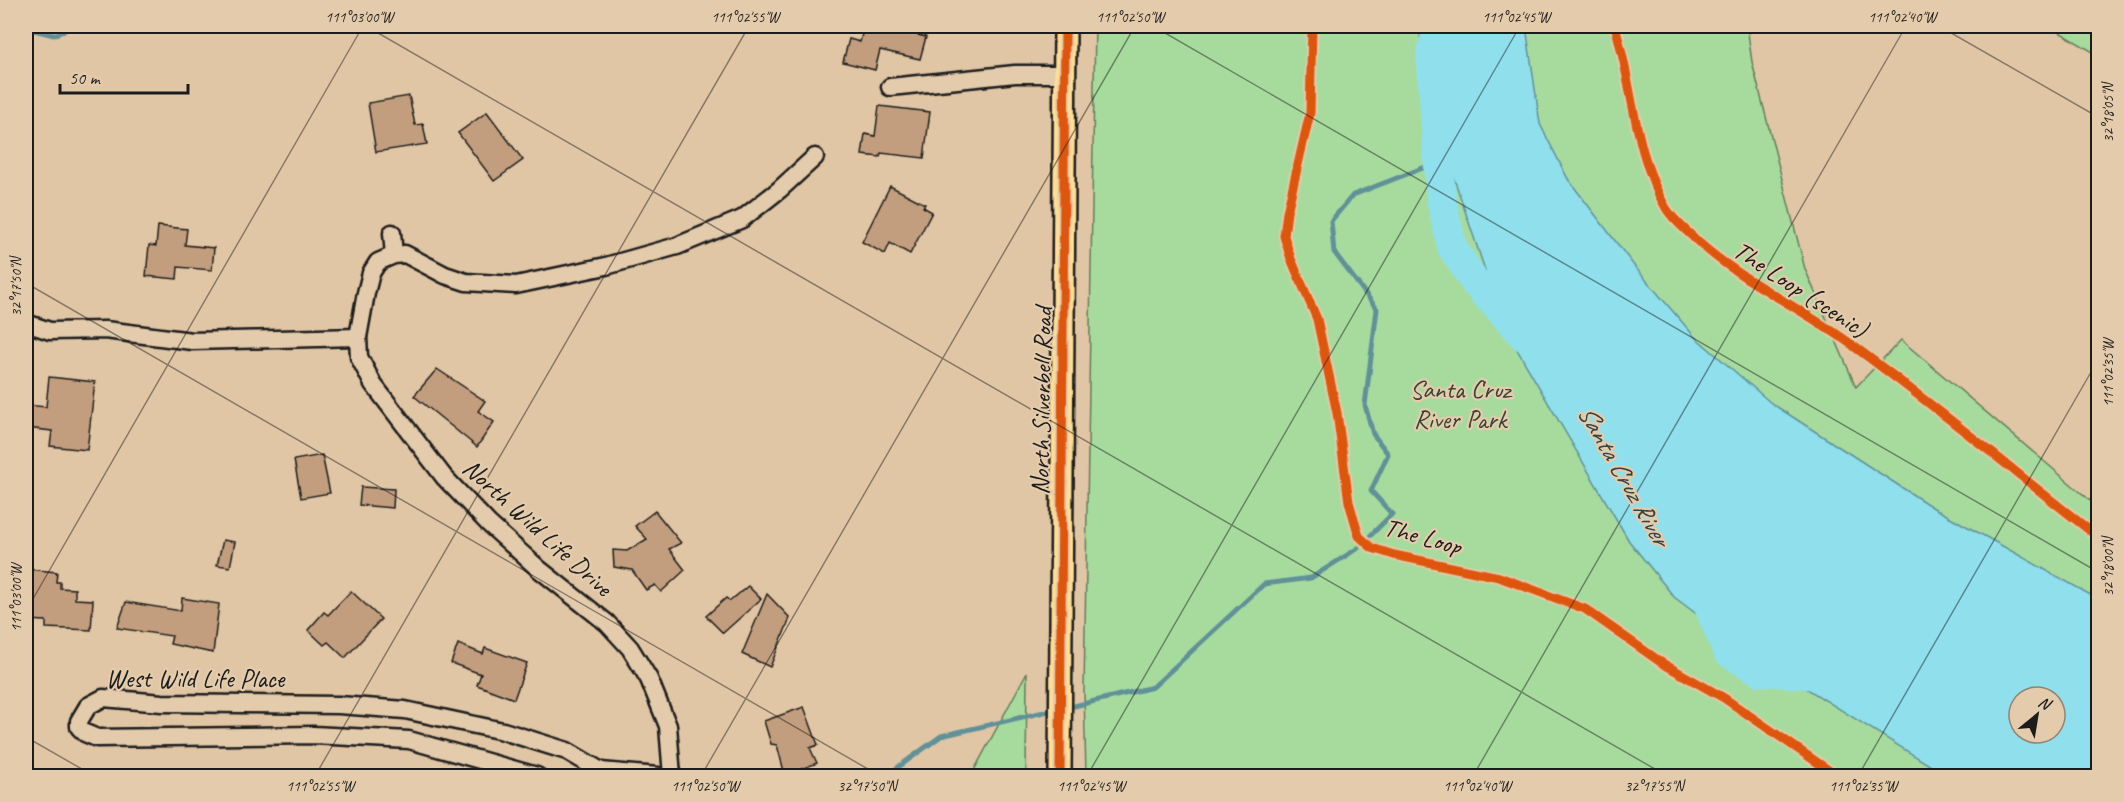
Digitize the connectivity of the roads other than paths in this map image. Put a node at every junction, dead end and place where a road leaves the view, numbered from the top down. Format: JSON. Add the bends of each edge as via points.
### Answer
{"nodes":[{"id":1,"x":1065,"y":26,"type":"edge"},
{"id":2,"x":1065,"y":74,"type":"junction"},
{"id":3,"x":890,"y":87,"type":"dead end"},
{"id":4,"x":815,"y":157,"type":"dead end"},
{"id":5,"x":392,"y":233,"type":"dead end"},
{"id":6,"x":394,"y":255,"type":"junction"},
{"id":7,"x":26,"y":323,"type":"edge"},
{"id":8,"x":358,"y":337,"type":"junction"},
{"id":9,"x":594,"y":774,"type":"edge"},
{"id":10,"x":537,"y":777,"type":"edge"},
{"id":11,"x":658,"y":777,"type":"edge"},
{"id":12,"x":672,"y":777,"type":"edge"},
{"id":13,"x":1059,"y":777,"type":"edge"}],
"edges":[{"from":1,"to":2,"type":"main road","name":"North Silverbell Road"},
{"from":2,"to":3,"type":"street"},
{"from":2,"to":13,"type":"main road","name":"North Silverbell Road"},
{"from":4,"to":6,"type":"street","via":[[741,219],[677,246],[606,266],[507,285],[466,282],[405,254]]},
{"from":5,"to":6,"type":"street"},
{"from":6,"to":8,"type":"street","name":"North Wild Life Drive","via":[[378,262],[371,273]]},
{"from":7,"to":8,"type":"street","via":[[50,331],[105,330],[192,341]]},
{"from":8,"to":12,"type":"street","name":"North Wild Life Drive","via":[[359,357],[373,384],[444,477],[489,524],[607,623],[630,648],[649,679],[668,726]]},
{"from":9,"to":10,"type":"street","name":"West Wild Life Place","via":[[567,751],[503,731],[405,710],[103,698],[88,706],[79,721],[85,733],[97,738],[313,735],[409,740]]},
{"from":9,"to":11,"type":"street","name":"West Wild Life Place"}]}
